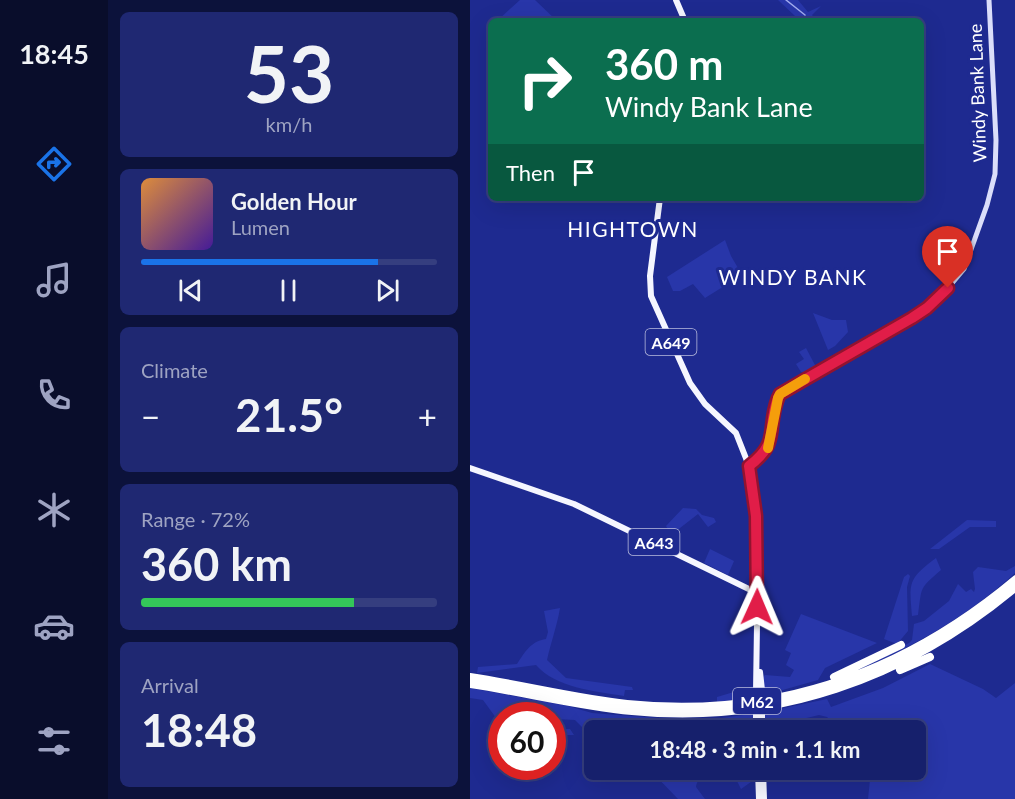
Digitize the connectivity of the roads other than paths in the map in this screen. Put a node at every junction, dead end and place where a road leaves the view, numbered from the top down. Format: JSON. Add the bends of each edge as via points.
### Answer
{"nodes":[{"id":1,"x":677,"y":0,"type":"edge"},
{"id":2,"x":989,"y":0,"type":"edge"},
{"id":3,"x":684,"y":18,"type":"edge"},
{"id":4,"x":660,"y":201,"type":"edge"},
{"id":5,"x":749,"y":466,"type":"junction"},
{"id":6,"x":470,"y":468,"type":"edge"},
{"id":7,"x":1016,"y":579,"type":"edge"},
{"id":8,"x":1016,"y":587,"type":"edge"},
{"id":9,"x":757,"y":593,"type":"junction"},
{"id":10,"x":900,"y":645,"type":"dead end"},
{"id":11,"x":930,"y":657,"type":"dead end"},
{"id":12,"x":470,"y":677,"type":"edge"},
{"id":13,"x":470,"y":684,"type":"edge"},
{"id":14,"x":825,"y":693,"type":"junction"},
{"id":15,"x":783,"y":696,"type":"junction"},
{"id":16,"x":759,"y":720,"type":"edge"},
{"id":17,"x":758,"y":780,"type":"edge"},
{"id":18,"x":763,"y":780,"type":"edge"},
{"id":19,"x":758,"y":799,"type":"edge"},
{"id":20,"x":764,"y":799,"type":"edge"}],
"edges":[{"from":1,"to":3,"type":"main road"},
{"from":2,"to":5,"type":"main road","name":"Windy Bank Lane","via":[[995,174],[964,269],[927,308],[780,394],[769,444]]},
{"from":4,"to":5,"type":"main road","number":"A649","via":[[651,296],[690,383],[705,404],[736,433]]},
{"from":5,"to":9,"type":"main road","number":"A649","via":[[756,516]]},
{"from":6,"to":9,"type":"main road","number":"A643","via":[[574,504]]},
{"from":7,"to":15,"type":"highway","number":"M62","via":[[947,631],[904,654],[847,678]]},
{"from":8,"to":14,"type":"highway","number":"M62","via":[[976,619],[926,650]]},
{"from":9,"to":16,"type":"main road","number":"A649","bridge":true},
{"from":10,"to":15,"type":"highway","via":[[847,672]]},
{"from":11,"to":14,"type":"highway","via":[[845,690]]},
{"from":12,"to":15,"type":"highway","number":"M62","via":[[595,700],[668,707],[734,704]]},
{"from":13,"to":14,"type":"highway","number":"M62","via":[[604,708],[666,713],[764,707]]},
{"from":17,"to":19,"type":"main road"},
{"from":18,"to":20,"type":"main road"}]}
